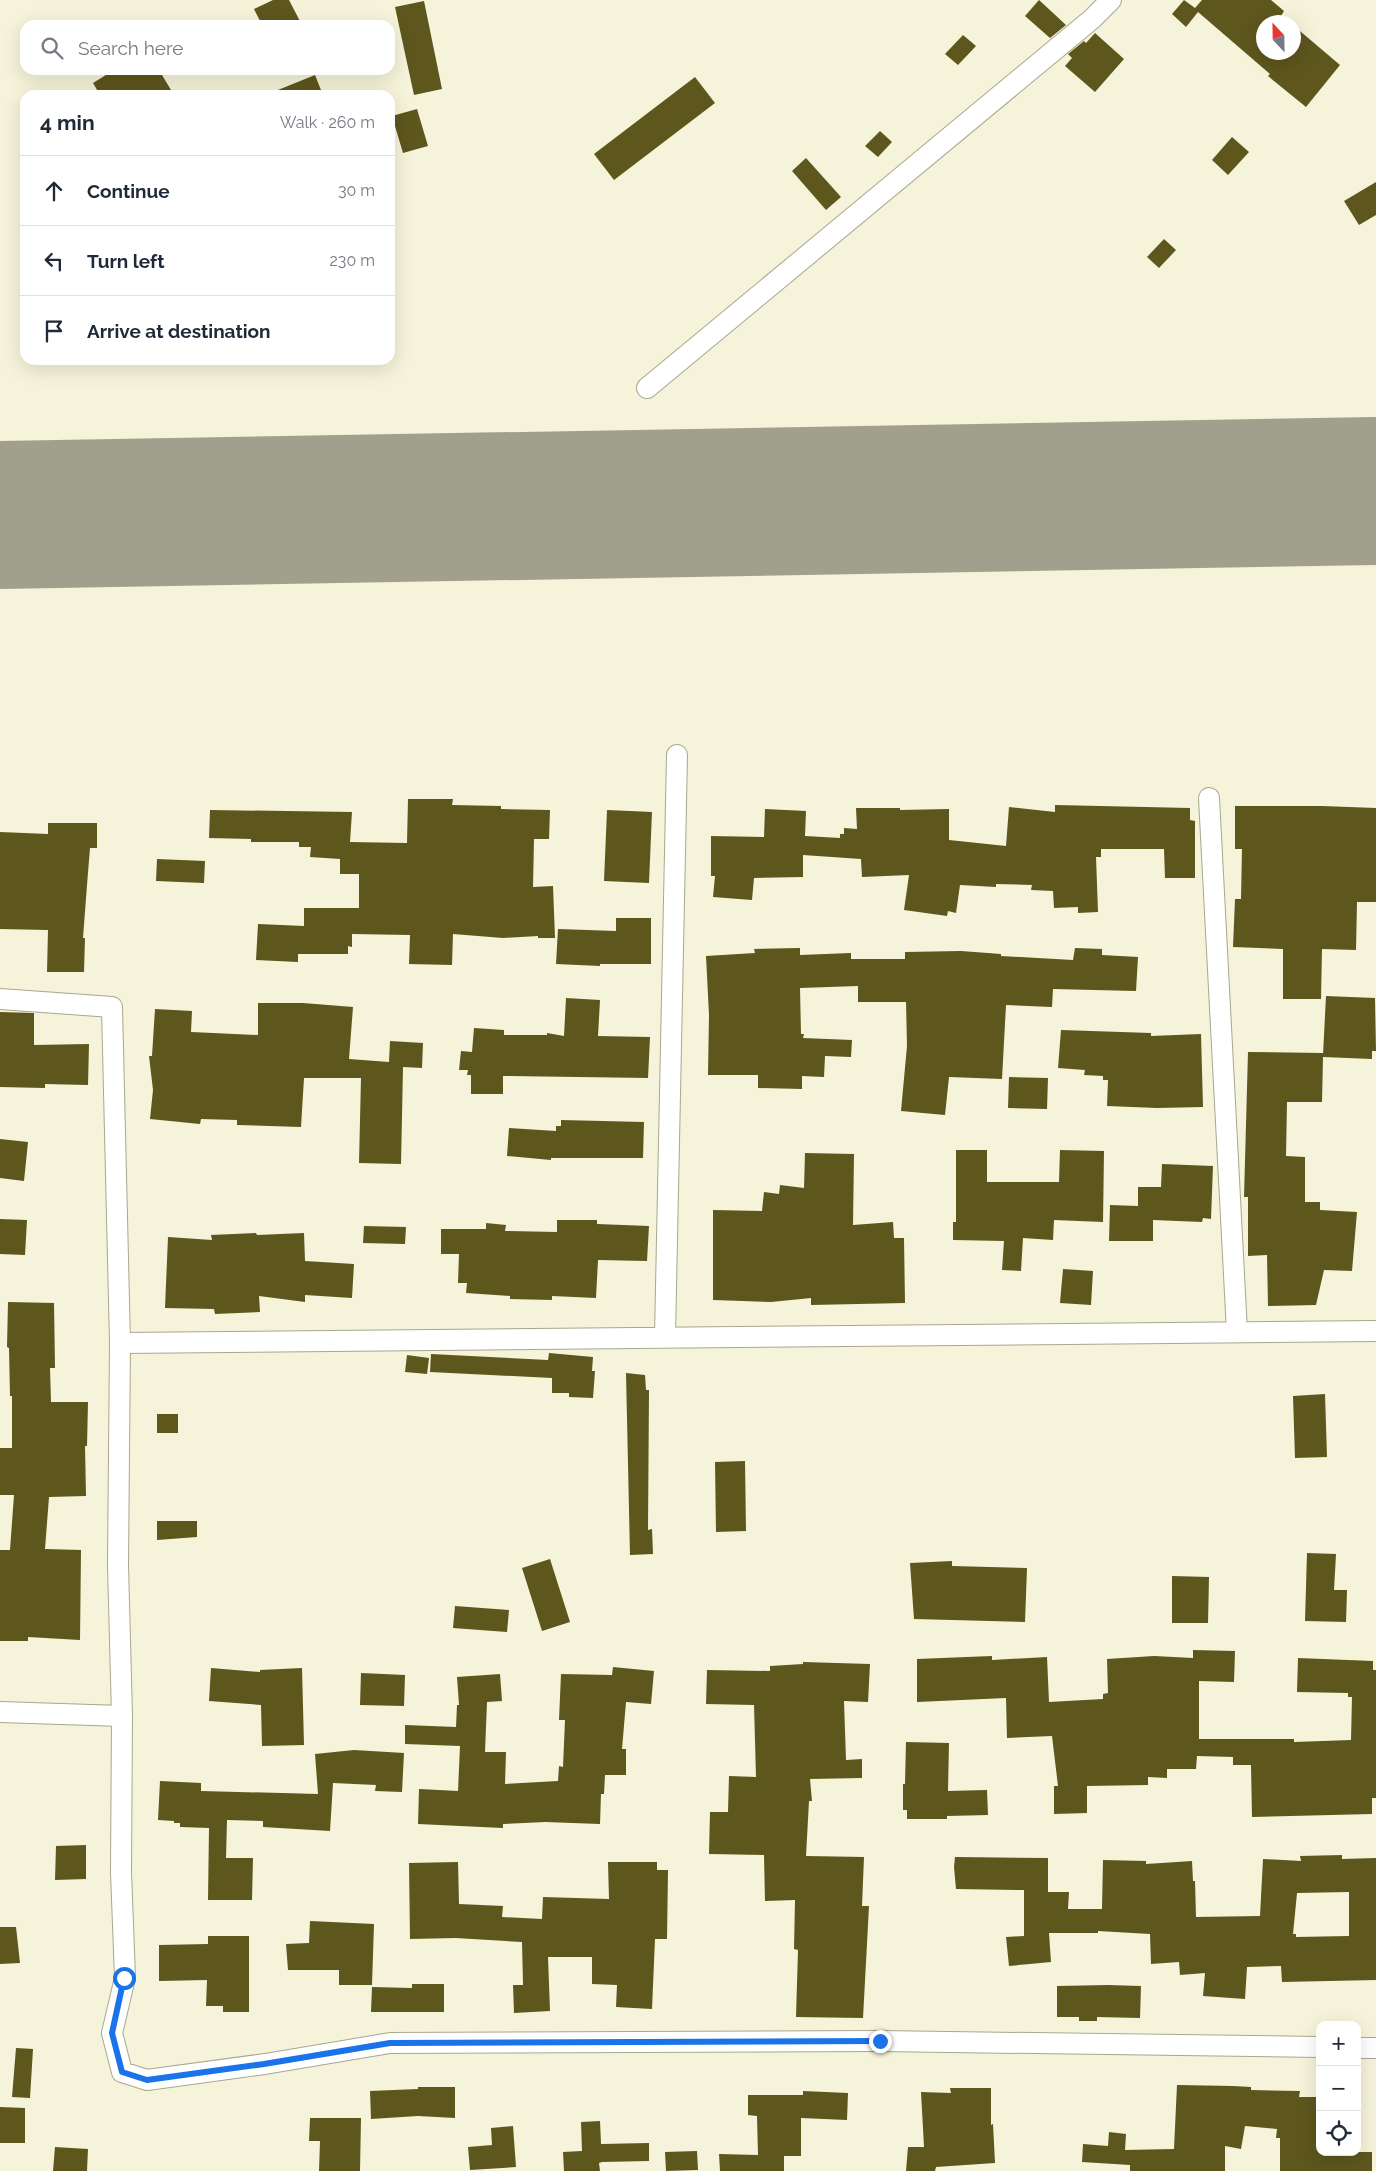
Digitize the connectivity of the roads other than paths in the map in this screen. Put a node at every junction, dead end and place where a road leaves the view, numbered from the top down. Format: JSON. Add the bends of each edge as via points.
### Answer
{"nodes":[{"id":1,"x":1111,"y":0,"type":"edge"},
{"id":2,"x":647,"y":388,"type":"dead end"},
{"id":3,"x":677,"y":755,"type":"dead end"},
{"id":4,"x":1209,"y":798,"type":"dead end"},
{"id":5,"x":0,"y":999,"type":"edge"},
{"id":6,"x":1237,"y":1332,"type":"junction"},
{"id":7,"x":1376,"y":1332,"type":"edge"},
{"id":8,"x":665,"y":1336,"type":"junction"},
{"id":9,"x":120,"y":1342,"type":"junction"},
{"id":10,"x":0,"y":1712,"type":"edge"},
{"id":11,"x":122,"y":1716,"type":"junction"},
{"id":12,"x":1316,"y":2047,"type":"edge"},
{"id":13,"x":1361,"y":2048,"type":"edge"},
{"id":14,"x":1376,"y":2048,"type":"edge"}],
"edges":[{"from":1,"to":2,"type":"street"},
{"from":3,"to":8,"type":"street"},
{"from":4,"to":6,"type":"street"},
{"from":5,"to":9,"type":"street","via":[[112,1007]]},
{"from":6,"to":7,"type":"street"},
{"from":6,"to":8,"type":"street"},
{"from":8,"to":9,"type":"street"},
{"from":9,"to":11,"type":"street","via":[[118,1565]]},
{"from":10,"to":11,"type":"street"},
{"from":11,"to":12,"type":"street","via":[[124,1978],[112,2033],[122,2072],[147,2080],[390,2043],[880,2041]]},
{"from":13,"to":14,"type":"street"}]}
